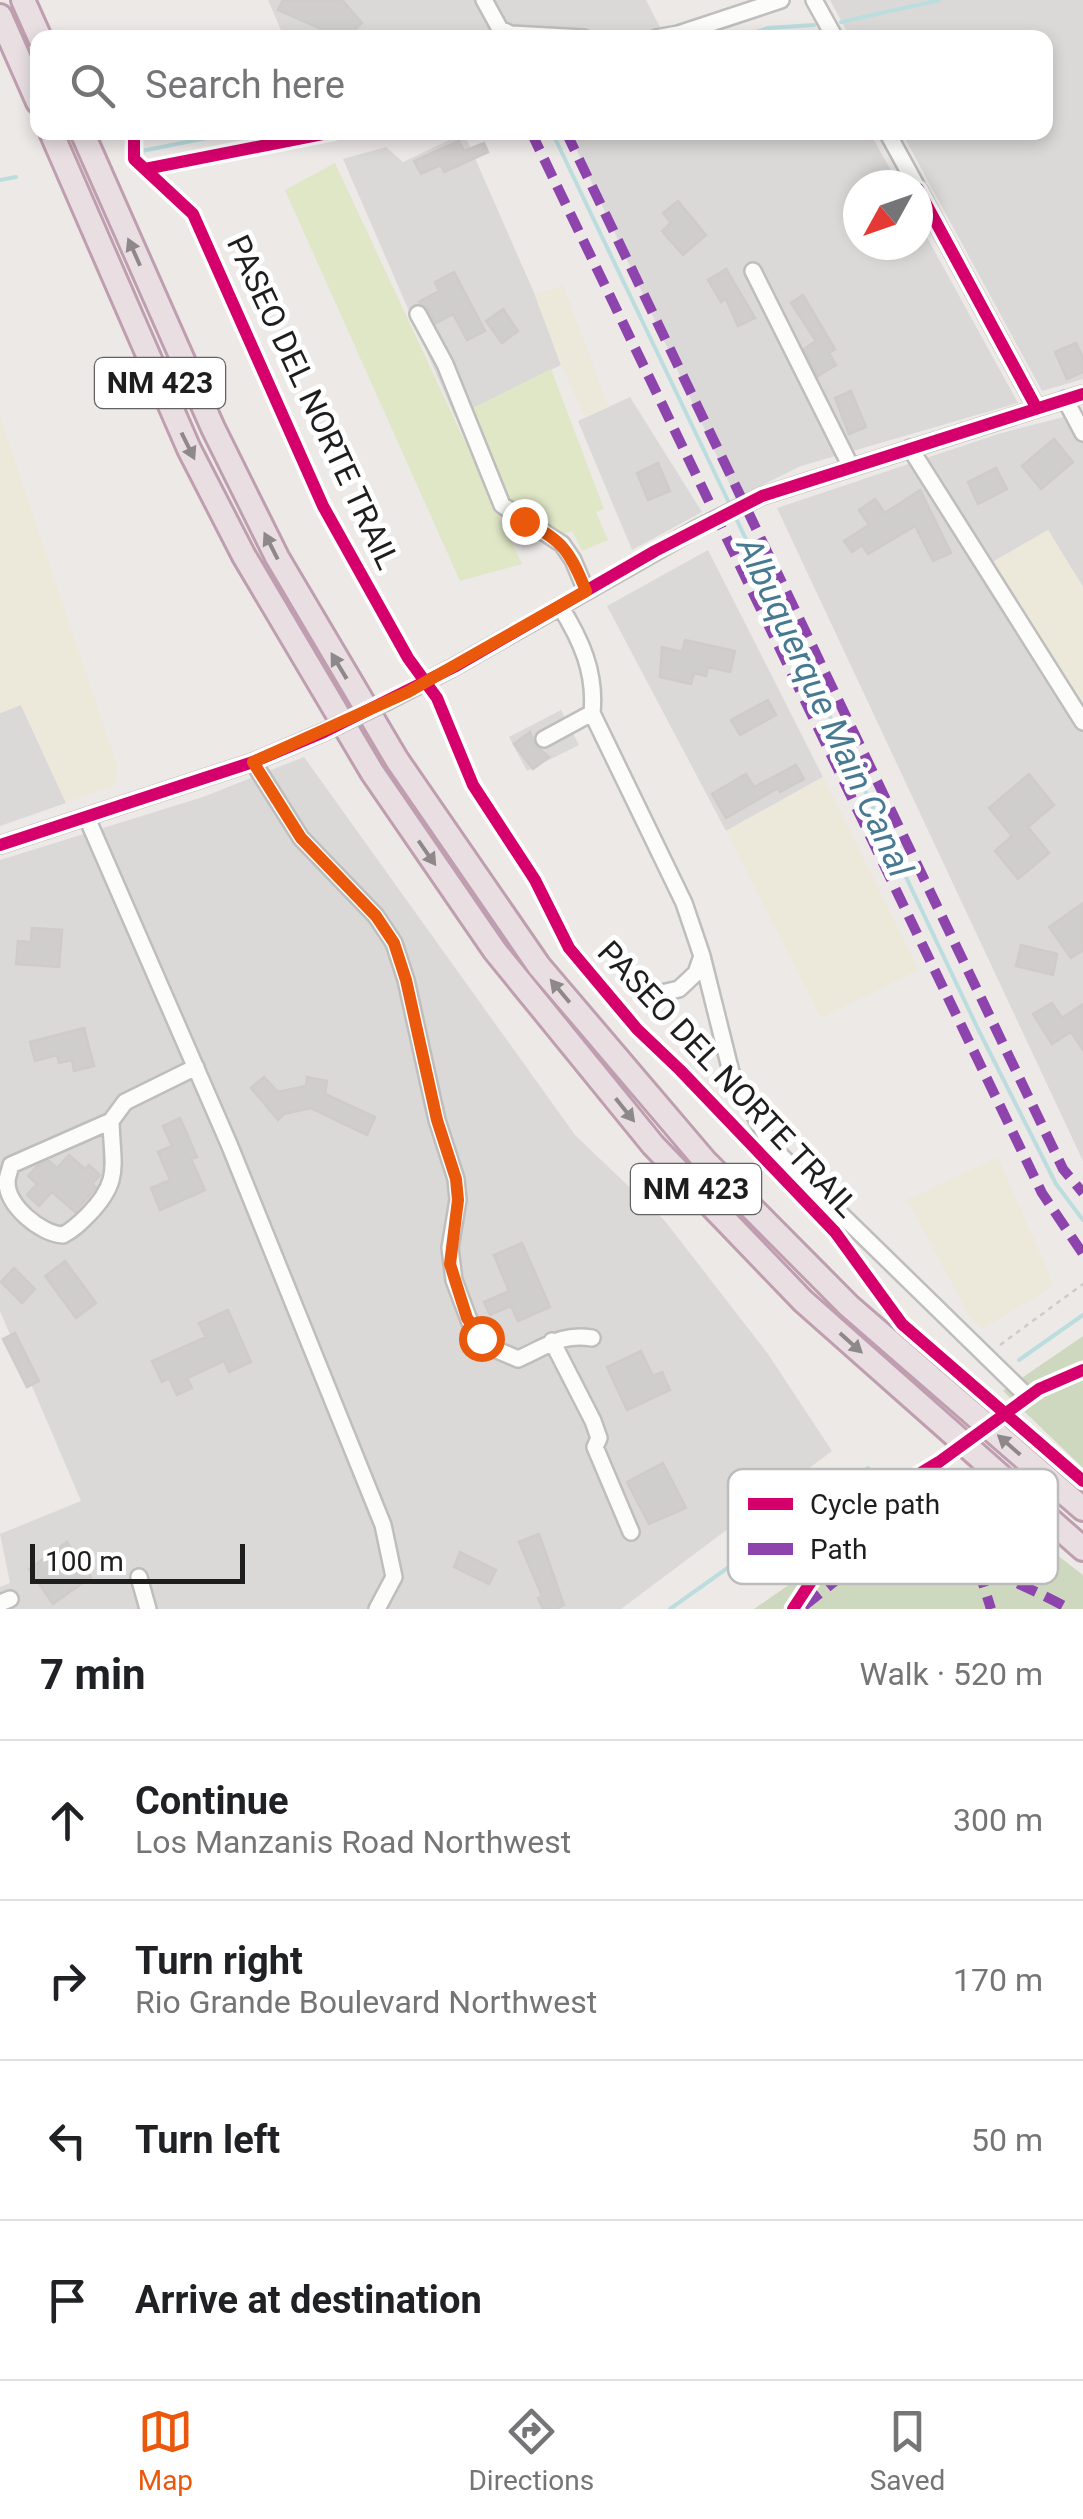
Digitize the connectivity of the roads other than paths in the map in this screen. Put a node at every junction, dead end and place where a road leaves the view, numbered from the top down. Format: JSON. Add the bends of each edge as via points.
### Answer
{"nodes":[{"id":1,"x":23,"y":0,"type":"edge"},
{"id":2,"x":484,"y":0,"type":"edge"},
{"id":3,"x":781,"y":0,"type":"edge"},
{"id":4,"x":814,"y":0,"type":"edge"},
{"id":5,"x":0,"y":16,"type":"edge"},
{"id":6,"x":36,"y":30,"type":"edge"},
{"id":7,"x":500,"y":30,"type":"edge"},
{"id":8,"x":690,"y":30,"type":"edge"},
{"id":9,"x":831,"y":30,"type":"edge"},
{"id":10,"x":30,"y":84,"type":"edge"},
{"id":11,"x":54,"y":140,"type":"edge"},
{"id":12,"x":86,"y":140,"type":"edge"},
{"id":13,"x":892,"y":140,"type":"edge"},
{"id":14,"x":908,"y":170,"type":"edge"},
{"id":15,"x":933,"y":217,"type":"edge"},
{"id":16,"x":753,"y":272,"type":"dead end"},
{"id":17,"x":418,"y":314,"type":"dead end"},
{"id":18,"x":1083,"y":394,"type":"edge"},
{"id":19,"x":1065,"y":399,"type":"junction"},
{"id":20,"x":1036,"y":407,"type":"junction"},
{"id":21,"x":1083,"y":433,"type":"edge"},
{"id":22,"x":910,"y":448,"type":"junction"},
{"id":23,"x":850,"y":467,"type":"junction"},
{"id":24,"x":586,"y":591,"type":"junction"},
{"id":25,"x":560,"y":606,"type":"junction"},
{"id":26,"x":592,"y":713,"type":"junction"},
{"id":27,"x":1083,"y":722,"type":"edge"},
{"id":28,"x":544,"y":739,"type":"dead end"},
{"id":29,"x":253,"y":762,"type":"junction"},
{"id":30,"x":87,"y":818,"type":"junction"},
{"id":31,"x":0,"y":845,"type":"edge"},
{"id":32,"x":702,"y":956,"type":"junction"},
{"id":33,"x":646,"y":989,"type":"dead end"},
{"id":34,"x":196,"y":1067,"type":"junction"},
{"id":35,"x":111,"y":1121,"type":"junction"},
{"id":36,"x":592,"y":1338,"type":"dead end"},
{"id":37,"x":552,"y":1341,"type":"junction"},
{"id":38,"x":1028,"y":1397,"type":"dead end"},
{"id":39,"x":992,"y":1469,"type":"edge"},
{"id":40,"x":1037,"y":1469,"type":"edge"},
{"id":41,"x":1058,"y":1487,"type":"edge"},
{"id":42,"x":1083,"y":1509,"type":"edge"},
{"id":43,"x":1058,"y":1528,"type":"edge"},
{"id":44,"x":631,"y":1532,"type":"dead end"},
{"id":45,"x":1083,"y":1550,"type":"edge"},
{"id":46,"x":138,"y":1577,"type":"dead end"},
{"id":47,"x":148,"y":1609,"type":"edge"},
{"id":48,"x":377,"y":1609,"type":"edge"}],
"edges":[{"from":1,"to":6,"type":"highway"},
{"from":2,"to":7,"type":"street"},
{"from":3,"to":8,"type":"street"},
{"from":4,"to":9,"type":"street"},
{"from":5,"to":10,"type":"highway"},
{"from":11,"to":39,"type":"highway","number":"NM 423","one_way":true,"via":[[189,449],[244,556],[372,772],[495,950],[653,1145],[803,1301]]},
{"from":40,"to":12,"type":"highway","number":"NM 423","one_way":true,"via":[[849,1306],[705,1160],[540,966],[397,760],[276,557]]},
{"from":13,"to":14,"type":"street"},
{"from":15,"to":20,"type":"street"},
{"from":16,"to":23,"type":"street"},
{"from":17,"to":24,"type":"street","via":[[502,504],[562,544]]},
{"from":18,"to":19,"type":"street"},
{"from":19,"to":20,"type":"street"},
{"from":19,"to":21,"type":"street"},
{"from":20,"to":22,"type":"street"},
{"from":22,"to":23,"type":"street"},
{"from":22,"to":27,"type":"street"},
{"from":23,"to":24,"type":"street","via":[[762,496]]},
{"from":24,"to":25,"type":"street"},
{"from":25,"to":26,"type":"street","via":[[584,645]]},
{"from":25,"to":29,"type":"street","bridge":true,"via":[[386,702]]},
{"from":26,"to":28,"type":"street"},
{"from":26,"to":32,"type":"street","via":[[684,903]]},
{"from":29,"to":30,"type":"street"},
{"from":29,"to":37,"type":"street","via":[[301,838],[394,943],[456,1179],[450,1264],[472,1328],[518,1359]]},
{"from":30,"to":31,"type":"street"},
{"from":30,"to":34,"type":"street"},
{"from":32,"to":33,"type":"street","via":[[679,989]]},
{"from":32,"to":38,"type":"street","via":[[731,1072],[772,1147]]},
{"from":34,"to":35,"type":"street","via":[[125,1102]]},
{"from":34,"to":48,"type":"street","via":[[382,1525],[394,1577]]},
{"from":35,"to":35,"type":"street","via":[[114,1172],[108,1195],[74,1230],[63,1235],[40,1229],[12,1200],[6,1183],[11,1166]]},
{"from":36,"to":37,"type":"street"},
{"from":37,"to":44,"type":"street","via":[[593,1421],[599,1461]]},
{"from":42,"to":41,"type":"highway","number":"NM 423","one_way":true},
{"from":43,"to":45,"type":"highway","number":"NM 423","one_way":true},
{"from":46,"to":47,"type":"street"}]}
